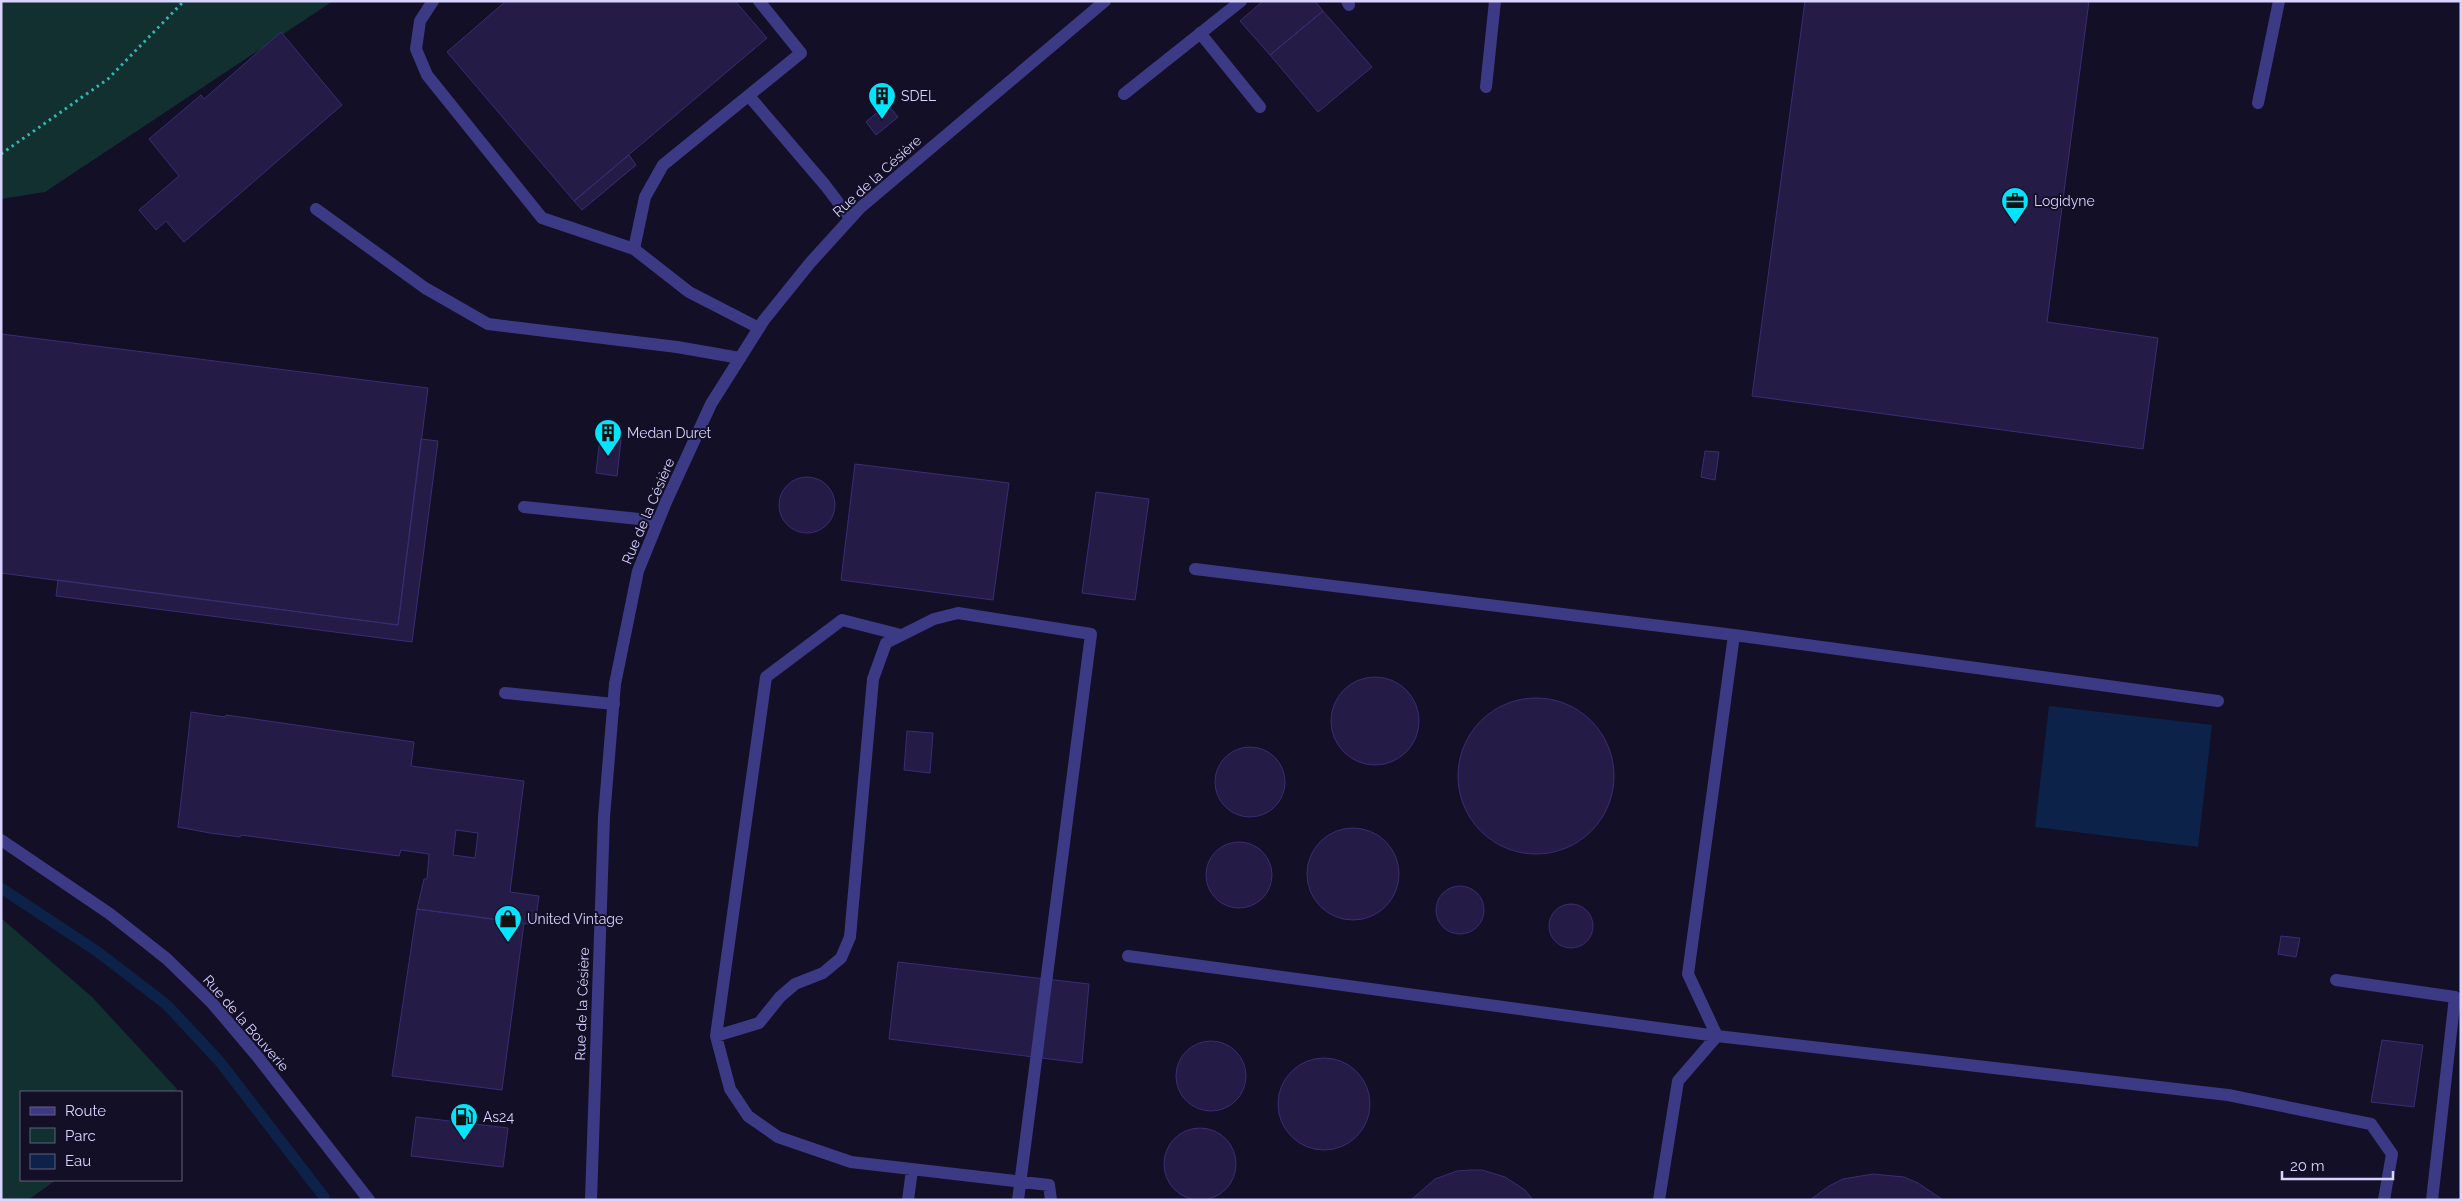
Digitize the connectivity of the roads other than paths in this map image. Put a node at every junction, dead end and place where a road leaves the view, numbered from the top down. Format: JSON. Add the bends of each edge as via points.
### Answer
{"nodes":[{"id":1,"x":433,"y":1,"type":"edge"},
{"id":2,"x":759,"y":1,"type":"edge"},
{"id":3,"x":1104,"y":1,"type":"edge"},
{"id":4,"x":1240,"y":1,"type":"edge"},
{"id":5,"x":1495,"y":1,"type":"edge"},
{"id":6,"x":2279,"y":1,"type":"edge"},
{"id":7,"x":1200,"y":33,"type":"junction"},
{"id":8,"x":1486,"y":87,"type":"dead end"},
{"id":9,"x":1124,"y":94,"type":"dead end"},
{"id":10,"x":749,"y":96,"type":"junction"},
{"id":11,"x":2258,"y":103,"type":"dead end"},
{"id":12,"x":1260,"y":107,"type":"dead end"},
{"id":13,"x":316,"y":209,"type":"dead end"},
{"id":14,"x":850,"y":218,"type":"junction"},
{"id":15,"x":634,"y":249,"type":"junction"},
{"id":16,"x":759,"y":328,"type":"junction"},
{"id":17,"x":740,"y":358,"type":"junction"},
{"id":18,"x":524,"y":507,"type":"dead end"},
{"id":19,"x":658,"y":521,"type":"junction"},
{"id":20,"x":1195,"y":569,"type":"dead end"},
{"id":21,"x":901,"y":635,"type":"junction"},
{"id":22,"x":1734,"y":635,"type":"junction"},
{"id":23,"x":505,"y":693,"type":"dead end"},
{"id":24,"x":2218,"y":701,"type":"dead end"},
{"id":25,"x":614,"y":704,"type":"junction"},
{"id":26,"x":1,"y":840,"type":"edge"},
{"id":27,"x":1128,"y":956,"type":"dead end"},
{"id":28,"x":2336,"y":980,"type":"dead end"},
{"id":29,"x":716,"y":1036,"type":"junction"},
{"id":30,"x":1717,"y":1036,"type":"junction"},
{"id":31,"x":912,"y":1170,"type":"junction"},
{"id":32,"x":1020,"y":1181,"type":"junction"},
{"id":33,"x":369,"y":1200,"type":"edge"},
{"id":34,"x":591,"y":1200,"type":"edge"},
{"id":35,"x":908,"y":1200,"type":"edge"},
{"id":36,"x":1018,"y":1200,"type":"edge"},
{"id":37,"x":1050,"y":1200,"type":"edge"},
{"id":38,"x":1659,"y":1200,"type":"edge"},
{"id":39,"x":2384,"y":1200,"type":"edge"},
{"id":40,"x":2432,"y":1200,"type":"edge"}],
"edges":[{"from":1,"to":15,"type":"street","via":[[420,21],[416,49],[427,75],[542,218]]},
{"from":2,"to":10,"type":"street","via":[[802,53]]},
{"from":3,"to":14,"type":"street","name":"Rue de la Césière"},
{"from":4,"to":7,"type":"street"},
{"from":5,"to":8,"type":"street"},
{"from":6,"to":11,"type":"street"},
{"from":7,"to":9,"type":"street"},
{"from":7,"to":12,"type":"street"},
{"from":10,"to":14,"type":"street"},
{"from":10,"to":15,"type":"street","via":[[663,165],[645,197]]},
{"from":13,"to":17,"type":"street","via":[[425,288],[488,324]]},
{"from":14,"to":16,"type":"street","name":"Rue de la Césière"},
{"from":15,"to":16,"type":"street","via":[[688,292]]},
{"from":16,"to":17,"type":"street","name":"Rue de la Césière"},
{"from":17,"to":19,"type":"street","name":"Rue de la Césière","via":[[711,404]]},
{"from":18,"to":19,"type":"street"},
{"from":19,"to":25,"type":"street","name":"Rue de la Césière","via":[[638,571],[615,684]]},
{"from":20,"to":22,"type":"street"},
{"from":21,"to":29,"type":"street","via":[[886,643],[873,679],[850,937],[840,958],[823,973],[795,984],[759,1023]]},
{"from":21,"to":29,"type":"street","via":[[842,620],[766,677]]},
{"from":21,"to":32,"type":"street","via":[[934,619],[958,613],[1090,634]]},
{"from":22,"to":24,"type":"street"},
{"from":22,"to":30,"type":"street","via":[[1688,974]]},
{"from":23,"to":25,"type":"street"},
{"from":25,"to":34,"type":"street","name":"Rue de la Césière","via":[[604,817]]},
{"from":26,"to":33,"type":"street","name":"Rue de la Bouverie","via":[[110,914],[167,959],[212,1003]]},
{"from":27,"to":30,"type":"street"},
{"from":28,"to":40,"type":"street","via":[[2455,997]]},
{"from":29,"to":31,"type":"street","via":[[730,1089],[748,1116],[778,1137],[851,1162]]},
{"from":30,"to":38,"type":"street","via":[[1678,1081]]},
{"from":30,"to":39,"type":"street","via":[[2228,1095],[2371,1124],[2392,1154]]},
{"from":31,"to":32,"type":"street"},
{"from":31,"to":35,"type":"street"},
{"from":32,"to":36,"type":"street"},
{"from":32,"to":37,"type":"street","via":[[1049,1185]]}]}
